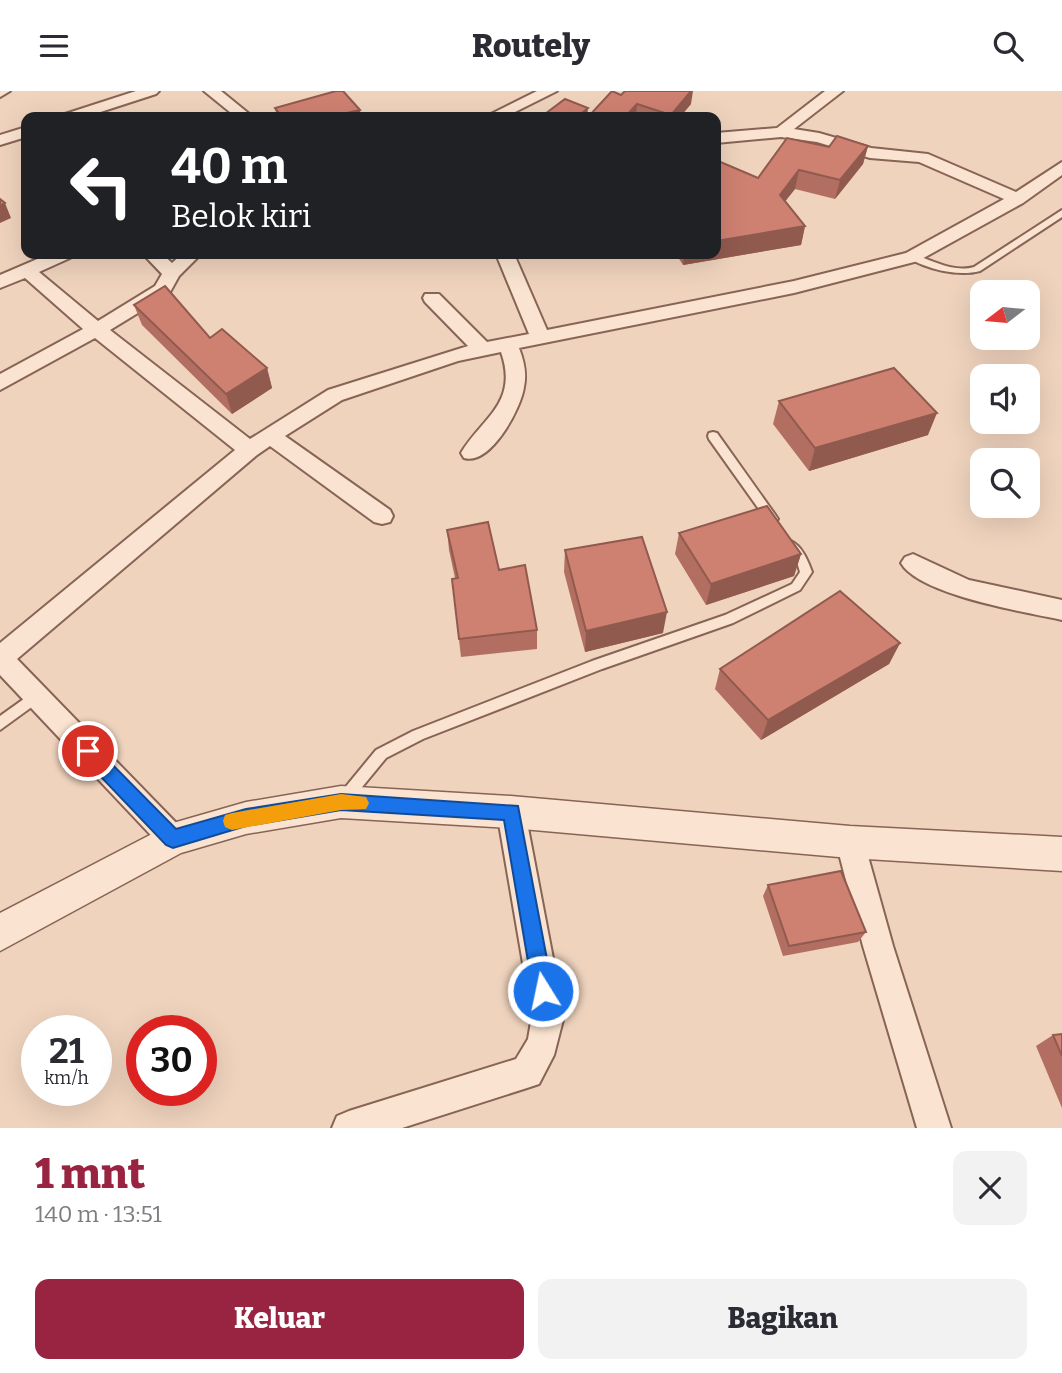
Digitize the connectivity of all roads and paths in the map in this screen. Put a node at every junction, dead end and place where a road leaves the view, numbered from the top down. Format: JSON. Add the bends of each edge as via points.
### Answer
{"nodes":[{"id":1,"x":151,"y":91,"type":"edge"},
{"id":2,"x":212,"y":91,"type":"edge"},
{"id":3,"x":549,"y":91,"type":"edge"},
{"id":4,"x":835,"y":91,"type":"edge"},
{"id":5,"x":86,"y":112,"type":"edge"},
{"id":6,"x":239,"y":112,"type":"edge"},
{"id":7,"x":504,"y":112,"type":"edge"},
{"id":8,"x":781,"y":132,"type":"junction"},
{"id":9,"x":21,"y":134,"type":"edge"},
{"id":10,"x":721,"y":138,"type":"edge"},
{"id":11,"x":0,"y":140,"type":"edge"},
{"id":12,"x":1062,"y":167,"type":"edge"},
{"id":13,"x":1017,"y":199,"type":"junction"},
{"id":14,"x":1062,"y":213,"type":"edge"},
{"id":15,"x":912,"y":257,"type":"junction"},
{"id":16,"x":52,"y":259,"type":"edge"},
{"id":17,"x":157,"y":259,"type":"edge"},
{"id":18,"x":187,"y":259,"type":"edge"},
{"id":19,"x":507,"y":259,"type":"edge"},
{"id":20,"x":27,"y":270,"type":"junction"},
{"id":21,"x":172,"y":273,"type":"junction"},
{"id":22,"x":0,"y":282,"type":"edge"},
{"id":23,"x":432,"y":298,"type":"dead end"},
{"id":24,"x":98,"y":330,"type":"junction"},
{"id":25,"x":541,"y":338,"type":"junction"},
{"id":26,"x":508,"y":344,"type":"junction"},
{"id":27,"x":483,"y":349,"type":"junction"},
{"id":28,"x":0,"y":383,"type":"edge"},
{"id":29,"x":270,"y":436,"type":"junction"},
{"id":30,"x":713,"y":436,"type":"dead end"},
{"id":31,"x":249,"y":450,"type":"junction"},
{"id":32,"x":472,"y":453,"type":"dead end"},
{"id":33,"x":382,"y":516,"type":"dead end"},
{"id":34,"x":778,"y":527,"type":"edge"},
{"id":35,"x":786,"y":538,"type":"edge"},
{"id":36,"x":913,"y":563,"type":"dead end"},
{"id":37,"x":1062,"y":610,"type":"edge"},
{"id":38,"x":0,"y":658,"type":"edge"},
{"id":39,"x":35,"y":697,"type":"junction"},
{"id":40,"x":0,"y":724,"type":"edge"},
{"id":41,"x":341,"y":802,"type":"junction"},
{"id":42,"x":512,"y":812,"type":"junction"},
{"id":43,"x":173,"y":839,"type":"junction"},
{"id":44,"x":850,"y":842,"type":"junction"},
{"id":45,"x":1062,"y":854,"type":"edge"},
{"id":46,"x":0,"y":933,"type":"edge"},
{"id":47,"x":349,"y":1128,"type":"edge"},
{"id":48,"x":934,"y":1128,"type":"edge"}],
"edges":[{"from":1,"to":5,"type":"street"},
{"from":2,"to":6,"type":"street"},
{"from":3,"to":7,"type":"street"},
{"from":4,"to":8,"type":"street"},
{"from":8,"to":10,"type":"street"},
{"from":8,"to":13,"type":"street","via":[[870,153],[922,157]]},
{"from":9,"to":11,"type":"street"},
{"from":12,"to":13,"type":"street"},
{"from":13,"to":15,"type":"street"},
{"from":14,"to":15,"type":"lane","via":[[977,269],[965,272]]},
{"from":15,"to":25,"type":"street"},
{"from":16,"to":20,"type":"street"},
{"from":17,"to":21,"type":"street"},
{"from":18,"to":21,"type":"street"},
{"from":19,"to":25,"type":"street"},
{"from":20,"to":22,"type":"street"},
{"from":20,"to":24,"type":"street"},
{"from":21,"to":24,"type":"street","via":[[162,289]]},
{"from":23,"to":27,"type":"street"},
{"from":24,"to":28,"type":"street"},
{"from":24,"to":31,"type":"street"},
{"from":25,"to":26,"type":"street"},
{"from":26,"to":27,"type":"street"},
{"from":26,"to":32,"type":"street","via":[[516,360],[510,407]]},
{"from":27,"to":29,"type":"street","via":[[335,395]]},
{"from":29,"to":31,"type":"street"},
{"from":29,"to":33,"type":"street"},
{"from":30,"to":34,"type":"lane"},
{"from":31,"to":38,"type":"street"},
{"from":35,"to":41,"type":"lane","via":[[806,572],[796,587],[729,619],[418,735],[381,754]]},
{"from":36,"to":37,"type":"street","via":[[928,574],[980,591]]},
{"from":38,"to":39,"type":"street"},
{"from":39,"to":40,"type":"lane"},
{"from":39,"to":43,"type":"street"},
{"from":41,"to":42,"type":"street"},
{"from":41,"to":43,"type":"street","via":[[246,817]]},
{"from":42,"to":44,"type":"street"},
{"from":42,"to":47,"type":"street","via":[[548,1016],[543,1044],[527,1072]]},
{"from":43,"to":46,"type":"street"},
{"from":44,"to":45,"type":"street"},
{"from":44,"to":48,"type":"street"}]}
